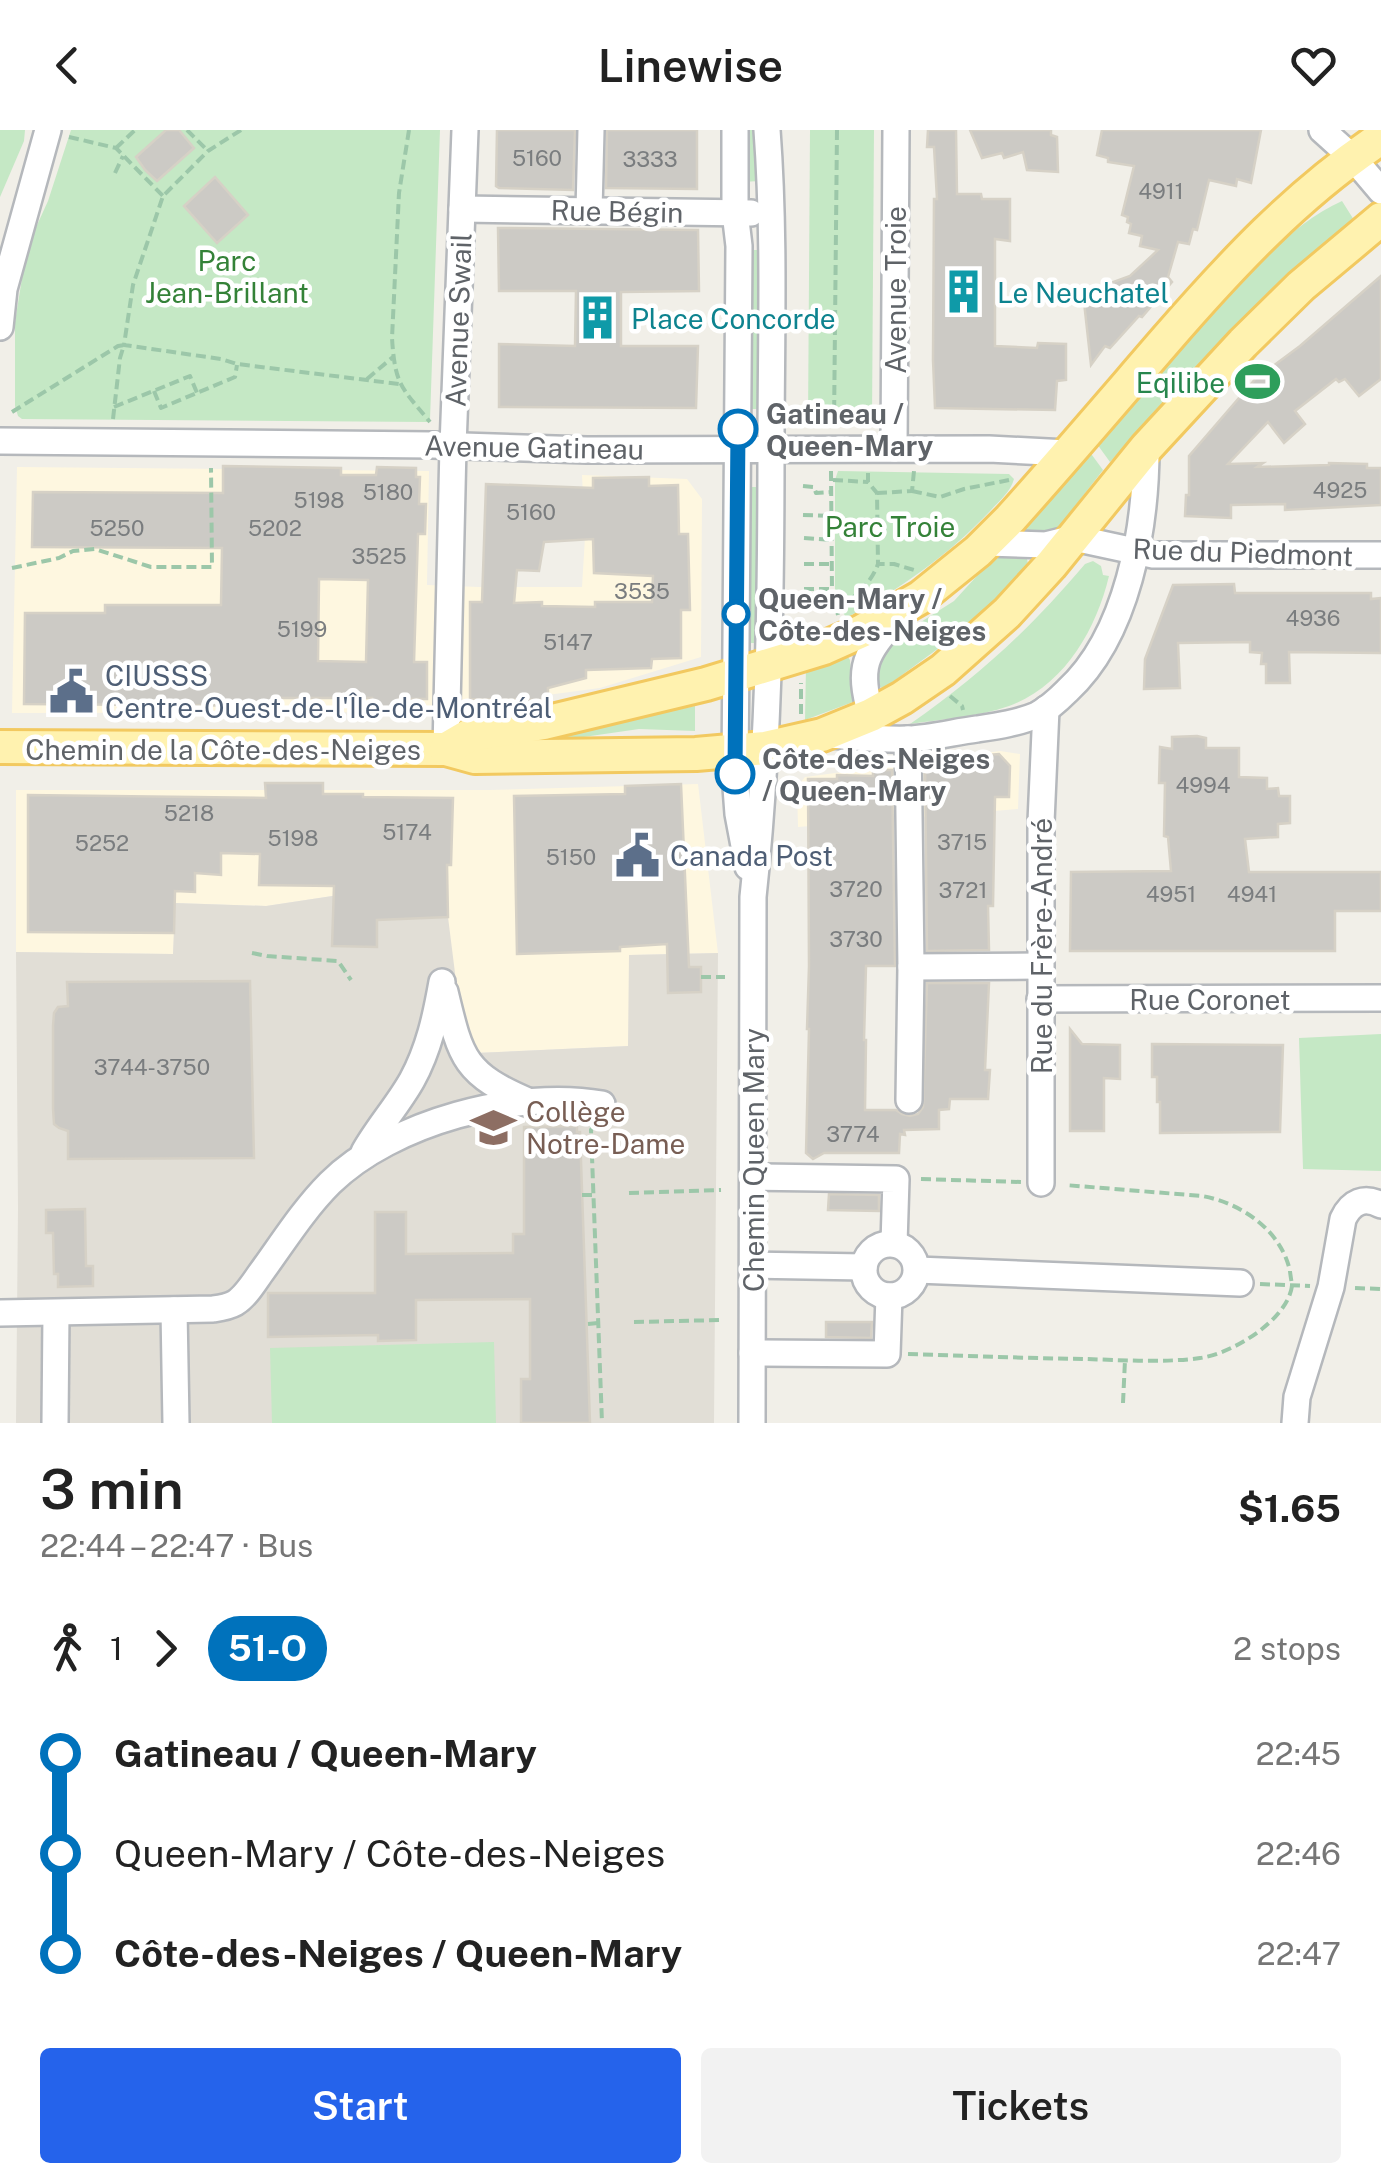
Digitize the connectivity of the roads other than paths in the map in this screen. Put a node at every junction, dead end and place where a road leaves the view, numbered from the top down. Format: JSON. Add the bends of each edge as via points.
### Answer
{"nodes":[{"id":1,"x":465,"y":130,"type":"edge"},
{"id":2,"x":591,"y":130,"type":"edge"},
{"id":3,"x":735,"y":130,"type":"edge"},
{"id":4,"x":767,"y":130,"type":"edge"},
{"id":5,"x":896,"y":130,"type":"edge"},
{"id":6,"x":1322,"y":130,"type":"edge"},
{"id":7,"x":47,"y":134,"type":"edge"},
{"id":8,"x":1381,"y":138,"type":"edge"},
{"id":9,"x":1352,"y":158,"type":"junction"},
{"id":10,"x":34,"y":181,"type":"junction"},
{"id":11,"x":1381,"y":191,"type":"edge"},
{"id":12,"x":462,"y":209,"type":"junction"},
{"id":13,"x":589,"y":211,"type":"junction"},
{"id":14,"x":735,"y":212,"type":"junction"},
{"id":15,"x":771,"y":213,"type":"junction"},
{"id":16,"x":1381,"y":219,"type":"edge"},
{"id":17,"x":0,"y":224,"type":"edge"},
{"id":18,"x":0,"y":327,"type":"edge"},
{"id":19,"x":0,"y":440,"type":"edge"},
{"id":20,"x":453,"y":446,"type":"junction"},
{"id":21,"x":1146,"y":448,"type":"junction"},
{"id":22,"x":771,"y":449,"type":"junction"},
{"id":23,"x":738,"y":450,"type":"junction"},
{"id":24,"x":894,"y":450,"type":"junction"},
{"id":25,"x":1067,"y":453,"type":"junction"},
{"id":26,"x":1074,"y":538,"type":"junction"},
{"id":27,"x":987,"y":542,"type":"junction"},
{"id":28,"x":1134,"y":552,"type":"junction"},
{"id":29,"x":1381,"y":555,"type":"edge"},
{"id":30,"x":906,"y":607,"type":"junction"},
{"id":31,"x":785,"y":667,"type":"junction"},
{"id":32,"x":735,"y":676,"type":"junction"},
{"id":33,"x":1046,"y":710,"type":"junction"},
{"id":34,"x":871,"y":715,"type":"junction"},
{"id":35,"x":812,"y":727,"type":"junction"},
{"id":36,"x":908,"y":739,"type":"junction"},
{"id":37,"x":0,"y":748,"type":"edge"},
{"id":38,"x":446,"y":750,"type":"junction"},
{"id":39,"x":750,"y":750,"type":"junction"},
{"id":40,"x":1040,"y":966,"type":"junction"},
{"id":41,"x":911,"y":967,"type":"junction"},
{"id":42,"x":1381,"y":998,"type":"edge"},
{"id":43,"x":1040,"y":999,"type":"junction"},
{"id":44,"x":909,"y":1100,"type":"dead end"},
{"id":45,"x":532,"y":1103,"type":"junction"},
{"id":46,"x":599,"y":1113,"type":"road end"},
{"id":47,"x":364,"y":1157,"type":"junction"},
{"id":48,"x":753,"y":1177,"type":"junction"},
{"id":49,"x":1040,"y":1182,"type":"road end"},
{"id":50,"x":1381,"y":1205,"type":"edge"},
{"id":51,"x":894,"y":1244,"type":"junction"},
{"id":52,"x":753,"y":1264,"type":"junction"},
{"id":53,"x":864,"y":1267,"type":"junction"},
{"id":54,"x":917,"y":1270,"type":"junction"},
{"id":55,"x":1240,"y":1283,"type":"dead end"},
{"id":56,"x":890,"y":1296,"type":"junction"},
{"id":57,"x":174,"y":1310,"type":"junction"},
{"id":58,"x":56,"y":1312,"type":"junction"},
{"id":59,"x":0,"y":1313,"type":"edge"},
{"id":60,"x":752,"y":1353,"type":"junction"},
{"id":61,"x":55,"y":1423,"type":"edge"},
{"id":62,"x":176,"y":1423,"type":"edge"},
{"id":63,"x":752,"y":1423,"type":"edge"},
{"id":64,"x":1296,"y":1423,"type":"edge"}],
"edges":[{"from":1,"to":12,"type":"street","name":"Avenue Swail"},
{"from":2,"to":13,"type":"street"},
{"from":3,"to":14,"type":"street","name":"Chemin Queen Mary"},
{"from":4,"to":15,"type":"street","name":"Chemin Queen Mary"},
{"from":5,"to":24,"type":"street","name":"Avenue Troie"},
{"from":6,"to":9,"type":"street"},
{"from":7,"to":10,"type":"street"},
{"from":8,"to":9,"type":"main road","name":"Chemin de la Côte-des-Neiges"},
{"from":9,"to":11,"type":"street"},
{"from":9,"to":25,"type":"main road","name":"Chemin de la Côte-des-Neiges","via":[[1239,258]]},
{"from":10,"to":17,"type":"street"},
{"from":10,"to":18,"type":"street"},
{"from":12,"to":13,"type":"street","name":"Rue Bégin"},
{"from":12,"to":20,"type":"street","name":"Avenue Swail"},
{"from":13,"to":14,"type":"street","name":"Rue Bégin"},
{"from":14,"to":15,"type":"street","name":"Rue Bégin"},
{"from":14,"to":23,"type":"street","name":"Chemin Queen Mary"},
{"from":15,"to":22,"type":"street","name":"Chemin Queen Mary"},
{"from":16,"to":21,"type":"main road","name":"Chemin de la Côte-des-Neiges","via":[[1282,303]]},
{"from":19,"to":20,"type":"street","name":"Avenue Gatineau"},
{"from":20,"to":23,"type":"street","name":"Avenue Gatineau"},
{"from":20,"to":38,"type":"street","name":"Avenue Swail"},
{"from":21,"to":26,"type":"main road","name":"Chemin de la Côte-des-Neiges"},
{"from":21,"to":28,"type":"street","name":"Chemin de la Côte-des-Neiges"},
{"from":22,"to":23,"type":"street","name":"Avenue Gatineau"},
{"from":22,"to":24,"type":"street","name":"Avenue Gatineau"},
{"from":22,"to":31,"type":"street","name":"Chemin Queen Mary"},
{"from":23,"to":32,"type":"street","name":"Chemin Queen Mary"},
{"from":24,"to":25,"type":"street","name":"Avenue Gatineau"},
{"from":25,"to":27,"type":"main road","name":"Chemin de la Côte-des-Neiges"},
{"from":26,"to":27,"type":"street","name":"Rue du Piedmont","via":[[1046,545]]},
{"from":26,"to":28,"type":"street","name":"Rue du Piedmont"},
{"from":26,"to":34,"type":"main road","name":"Chemin de la Côte-des-Neiges","via":[[989,632],[921,686]]},
{"from":27,"to":30,"type":"main road","name":"Chemin de la Côte-des-Neiges"},
{"from":28,"to":29,"type":"street","name":"Rue du Piedmont"},
{"from":28,"to":33,"type":"street","name":"Chemin de la Côte-des-Neiges","via":[[1104,645]]},
{"from":30,"to":31,"type":"main road","name":"Chemin de la Côte-des-Neiges"},
{"from":30,"to":34,"type":"street","name":"Chemin de la Côte-des-Neiges","via":[[868,655],[864,688]]},
{"from":31,"to":32,"type":"main road","name":"Chemin de la Côte-des-Neiges"},
{"from":31,"to":39,"type":"street","name":"Chemin Queen Mary"},
{"from":32,"to":38,"type":"main road","name":"Chemin de la Côte-des-Neiges","via":[[544,724],[470,735]]},
{"from":32,"to":39,"type":"street","name":"Chemin Queen Mary"},
{"from":33,"to":36,"type":"street","name":"Chemin de la Côte-des-Neiges","via":[[1000,725]]},
{"from":33,"to":40,"type":"street","name":"Rue du Frère-André"},
{"from":34,"to":35,"type":"main road","name":"Chemin de la Côte-des-Neiges"},
{"from":35,"to":36,"type":"street","name":"Chemin de la Côte-des-Neiges"},
{"from":35,"to":39,"type":"main road","name":"Chemin de la Côte-des-Neiges"},
{"from":36,"to":41,"type":"street"},
{"from":37,"to":38,"type":"main road","name":"Chemin de la Côte-des-Neiges"},
{"from":38,"to":39,"type":"main road","name":"Chemin de la Côte-des-Neiges","via":[[475,757]]},
{"from":39,"to":48,"type":"street","name":"Chemin Queen Mary","via":[[762,812],[753,896]]},
{"from":40,"to":41,"type":"street"},
{"from":40,"to":43,"type":"street","name":"Rue du Frère-André"},
{"from":41,"to":44,"type":"street"},
{"from":42,"to":43,"type":"street","name":"Rue Coronet"},
{"from":43,"to":49,"type":"street","name":"Rue du Frère-André"},
{"from":45,"to":46,"type":"street","via":[[588,1102]]},
{"from":45,"to":47,"type":"street","via":[[447,1118]]},
{"from":45,"to":47,"type":"street","via":[[492,1084],[465,1058],[442,982],[422,1058]]},
{"from":47,"to":57,"type":"street","via":[[316,1199],[238,1301]]},
{"from":48,"to":51,"type":"street","via":[[896,1179]]},
{"from":48,"to":52,"type":"street","name":"Chemin Queen Mary"},
{"from":50,"to":64,"type":"street","via":[[1358,1202],[1343,1219],[1331,1287],[1297,1396]]},
{"from":51,"to":53,"type":"street","via":[[871,1252]]},
{"from":51,"to":54,"type":"street","via":[[908,1250]]},
{"from":52,"to":53,"type":"street"},
{"from":52,"to":60,"type":"street","name":"Chemin Queen Mary"},
{"from":53,"to":56,"type":"street","via":[[874,1290]]},
{"from":54,"to":55,"type":"street"},
{"from":54,"to":56,"type":"street","via":[[905,1292]]},
{"from":56,"to":60,"type":"street","via":[[887,1354]]},
{"from":57,"to":58,"type":"street"},
{"from":57,"to":62,"type":"street"},
{"from":58,"to":59,"type":"street"},
{"from":58,"to":61,"type":"street"},
{"from":60,"to":63,"type":"street","name":"Chemin Queen Mary"}]}
